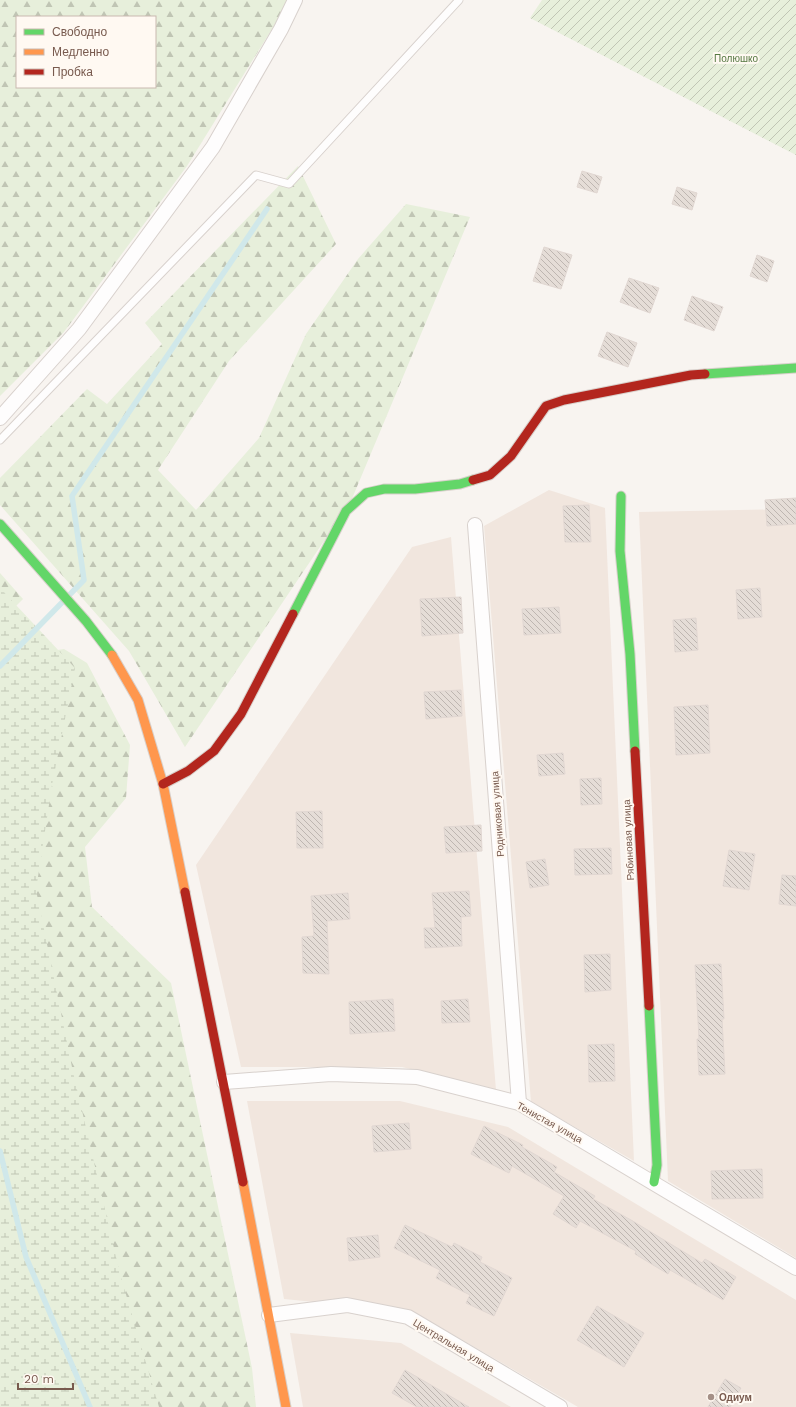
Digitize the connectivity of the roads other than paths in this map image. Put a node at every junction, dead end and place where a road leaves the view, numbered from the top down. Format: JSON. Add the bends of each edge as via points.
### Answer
{"nodes":[{"id":1,"x":295,"y":0,"type":"edge"},
{"id":2,"x":459,"y":0,"type":"edge"},
{"id":3,"x":796,"y":368,"type":"edge"},
{"id":4,"x":0,"y":418,"type":"edge"},
{"id":5,"x":0,"y":440,"type":"edge"},
{"id":6,"x":621,"y":496,"type":"dead end"},
{"id":7,"x":0,"y":524,"type":"edge"},
{"id":8,"x":475,"y":525,"type":"dead end"},
{"id":9,"x":163,"y":784,"type":"junction"},
{"id":10,"x":224,"y":1082,"type":"junction"},
{"id":11,"x":519,"y":1103,"type":"junction"},
{"id":12,"x":654,"y":1182,"type":"junction"},
{"id":13,"x":796,"y":1268,"type":"edge"},
{"id":14,"x":269,"y":1315,"type":"junction"},
{"id":15,"x":286,"y":1407,"type":"edge"},
{"id":16,"x":560,"y":1407,"type":"edge"}],
"edges":[{"from":1,"to":4,"type":"street","via":[[282,29],[213,147],[79,329]]},
{"from":2,"to":5,"type":"lane","via":[[289,184],[256,175]]},
{"from":3,"to":9,"type":"street","via":[[691,375],[564,400],[546,406],[511,456],[490,475],[460,484],[384,490],[366,494],[346,511],[241,714],[214,751],[188,771]]},
{"from":6,"to":12,"type":"street","name":"Рябиновая улица","via":[[620,550],[630,654],[657,1165]]},
{"from":7,"to":9,"type":"street","via":[[86,621],[118,662],[138,700]]},
{"from":8,"to":11,"type":"street","name":"Родниковая улица"},
{"from":9,"to":10,"type":"street"},
{"from":10,"to":11,"type":"street","name":"Тенистая улица","via":[[331,1074],[416,1078]]},
{"from":10,"to":14,"type":"street"},
{"from":11,"to":12,"type":"street","name":"Тенистая улица"},
{"from":12,"to":13,"type":"street","name":"Тенистая улица"},
{"from":14,"to":15,"type":"street"},
{"from":14,"to":16,"type":"street","name":"Центральная улица","via":[[347,1305],[408,1317]]}]}
